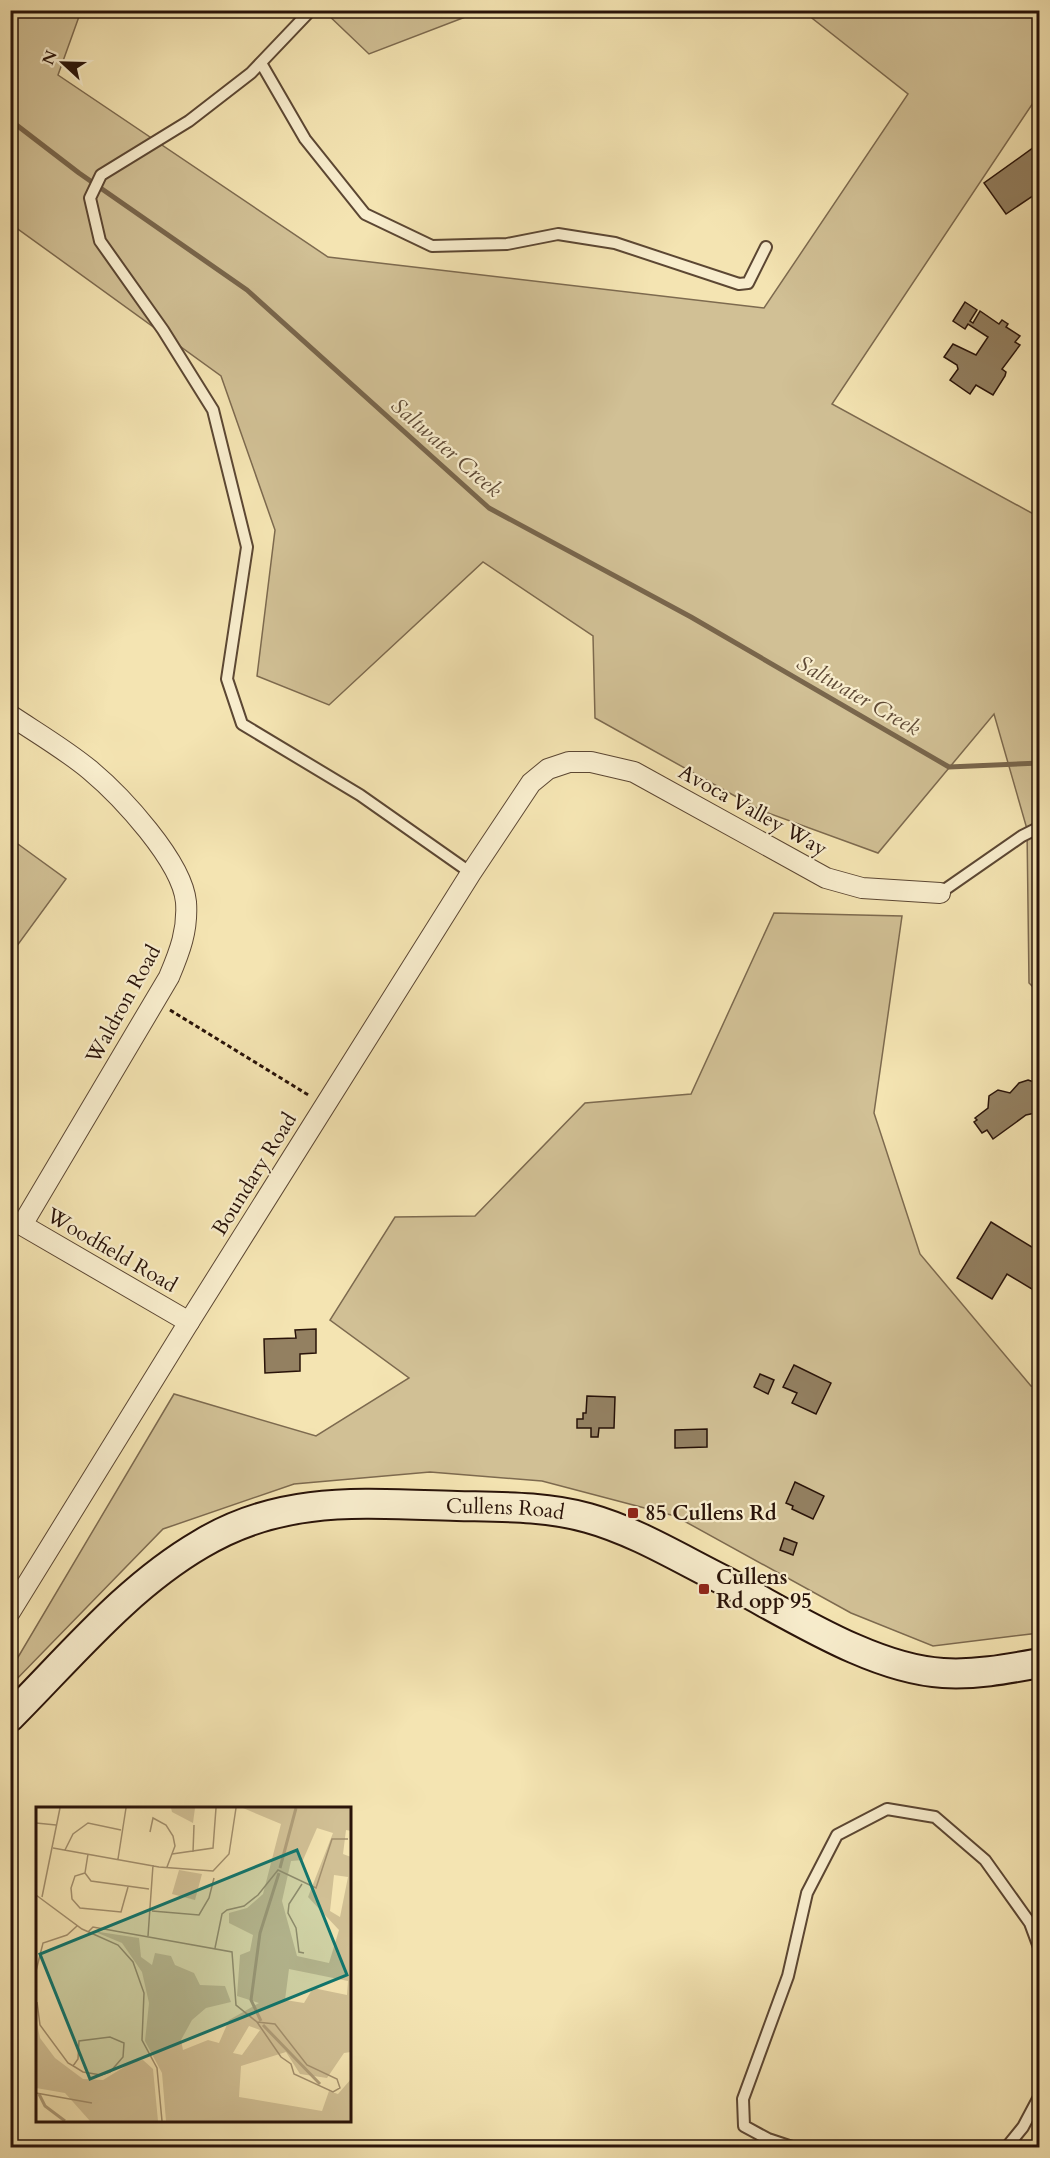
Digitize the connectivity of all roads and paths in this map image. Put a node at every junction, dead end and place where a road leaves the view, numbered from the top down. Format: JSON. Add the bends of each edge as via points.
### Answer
{"nodes":[{"id":1,"x":311,"y":10,"type":"edge"},
{"id":2,"x":261,"y":63,"type":"junction"},
{"id":3,"x":766,"y":247,"type":"dead end"},
{"id":4,"x":10,"y":715,"type":"edge"},
{"id":5,"x":548,"y":769,"type":"joint"},
{"id":6,"x":1040,"y":827,"type":"edge"},
{"id":7,"x":471,"y":873,"type":"junction"},
{"id":8,"x":940,"y":892,"type":"joint"},
{"id":9,"x":154,"y":1001,"type":"junction"},
{"id":10,"x":310,"y":1096,"type":"dead end"},
{"id":11,"x":16,"y":1223,"type":"edge"},
{"id":12,"x":189,"y":1322,"type":"junction"},
{"id":13,"x":10,"y":1612,"type":"edge"},
{"id":14,"x":1040,"y":1663,"type":"edge"},
{"id":15,"x":10,"y":1717,"type":"edge"},
{"id":16,"x":1040,"y":1950,"type":"edge"},
{"id":17,"x":1040,"y":2095,"type":"edge"},
{"id":18,"x":795,"y":2148,"type":"edge"},
{"id":19,"x":1006,"y":2148,"type":"edge"}],
"edges":[{"from":1,"to":2,"type":"lane"},
{"from":2,"to":3,"type":"lane","via":[[305,139],[365,214],[432,246],[507,244],[558,234],[615,243],[740,284],[748,283]]},
{"from":2,"to":7,"type":"lane","via":[[189,122],[101,175],[90,198],[100,241],[213,410],[247,547],[227,679],[242,724],[360,795]]},
{"from":4,"to":9,"type":"street","name":"Waldron Road","via":[[90,770],[168,856],[186,900],[185,940]]},
{"from":5,"to":7,"type":"street","name":"Boundary Road","via":[[531,783]]},
{"from":5,"to":8,"type":"street","name":"Avoca Valley Way","via":[[569,762],[591,762],[634,772],[826,878],[862,888]]},
{"from":6,"to":8,"type":"lane"},
{"from":7,"to":12,"type":"street","name":"Boundary Road"},
{"from":9,"to":10,"type":"path"},
{"from":9,"to":11,"type":"street","name":"Waldron Road"},
{"from":11,"to":12,"type":"street","name":"Woodfield Road"},
{"from":12,"to":13,"type":"street","name":"Boundary Road"},
{"from":14,"to":15,"type":"main road","name":"Cullens Road","via":[[957,1674],[898,1665],[806,1624],[642,1539],[588,1518],[532,1508],[329,1503],[282,1511],[237,1526],[169,1564],[126,1601]]},
{"from":16,"to":18,"type":"lane","via":[[1030,1923],[985,1860],[935,1817],[887,1809],[837,1835],[807,1893],[788,1976],[743,2099],[744,2126]]},
{"from":17,"to":19,"type":"lane"}]}
